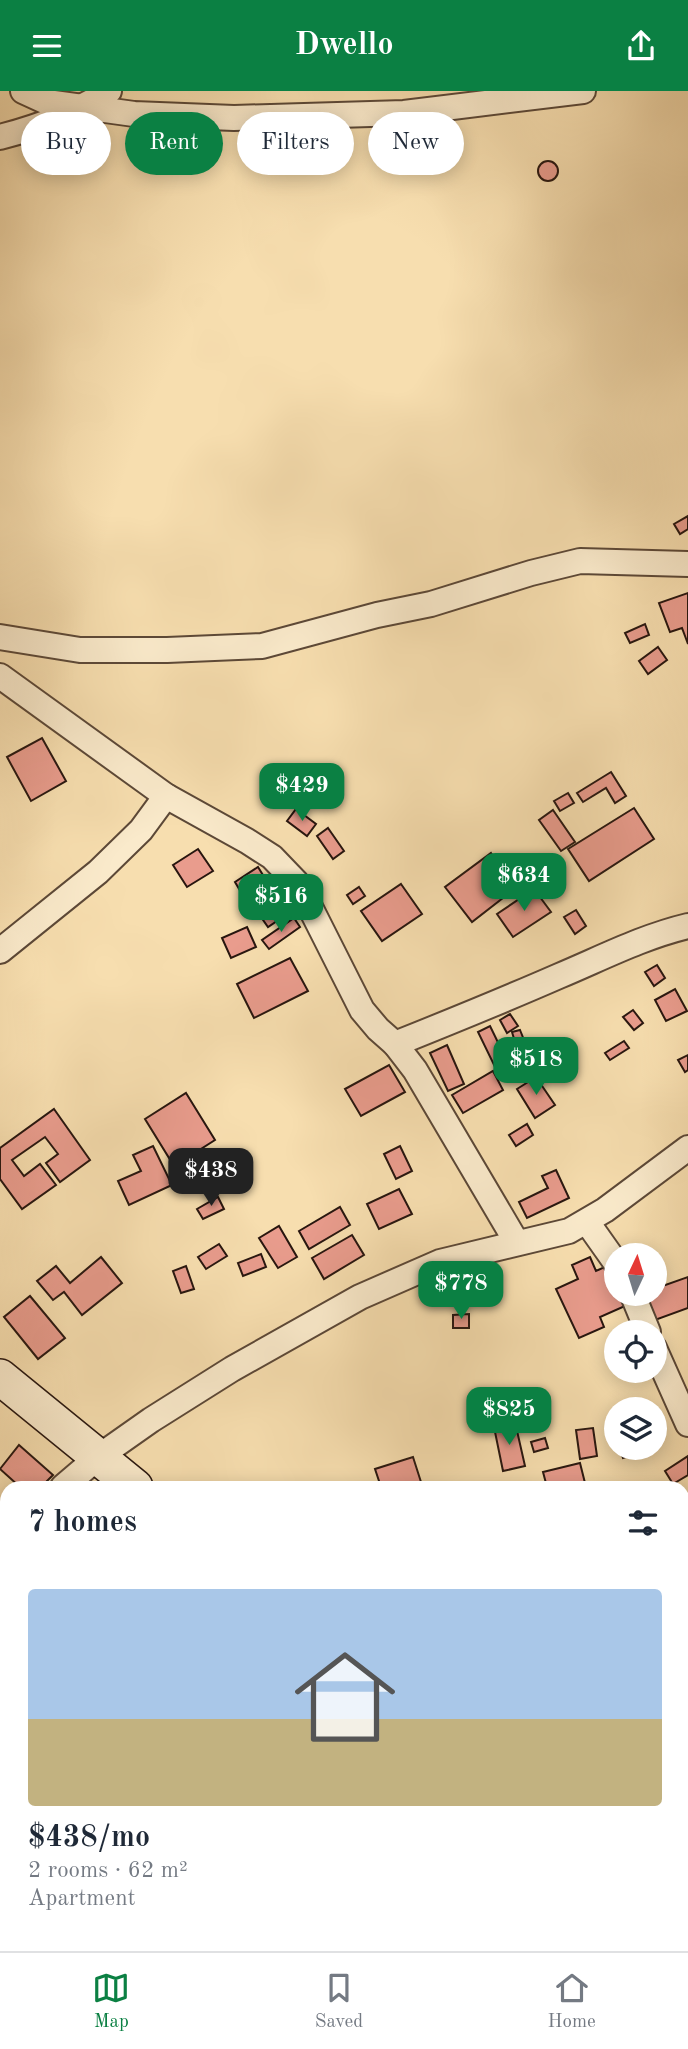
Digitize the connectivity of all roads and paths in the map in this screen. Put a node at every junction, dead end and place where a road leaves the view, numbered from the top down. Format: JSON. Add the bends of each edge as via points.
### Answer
{"nodes":[{"id":1,"x":23,"y":91,"type":"edge"},
{"id":2,"x":109,"y":91,"type":"edge"},
{"id":3,"x":583,"y":91,"type":"edge"},
{"id":4,"x":84,"y":107,"type":"junction"},
{"id":5,"x":0,"y":137,"type":"edge"},
{"id":6,"x":688,"y":564,"type":"edge"},
{"id":7,"x":0,"y":637,"type":"edge"},
{"id":8,"x":0,"y":677,"type":"edge"},
{"id":9,"x":166,"y":796,"type":"junction"},
{"id":10,"x":688,"y":926,"type":"edge"},
{"id":11,"x":0,"y":951,"type":"edge"},
{"id":12,"x":395,"y":1044,"type":"junction"},
{"id":13,"x":688,"y":1147,"type":"edge"},
{"id":14,"x":587,"y":1222,"type":"junction"},
{"id":15,"x":517,"y":1243,"type":"junction"},
{"id":16,"x":604,"y":1246,"type":"edge"},
{"id":17,"x":0,"y":1377,"type":"edge"},
{"id":18,"x":667,"y":1377,"type":"edge"},
{"id":19,"x":688,"y":1424,"type":"edge"},
{"id":20,"x":97,"y":1458,"type":"junction"},
{"id":21,"x":70,"y":1481,"type":"edge"},
{"id":22,"x":127,"y":1481,"type":"edge"}],
"edges":[{"from":1,"to":4,"type":"street","via":[[47,102]]},
{"from":2,"to":4,"type":"street"},
{"from":3,"to":4,"type":"street","via":[[404,113],[327,116],[234,118]]},
{"from":4,"to":5,"type":"street","via":[[45,125]]},
{"from":6,"to":7,"type":"street","via":[[580,561],[262,646],[94,650]]},
{"from":8,"to":9,"type":"street"},
{"from":9,"to":11,"type":"street","via":[[141,830],[98,872]]},
{"from":9,"to":12,"type":"street","via":[[272,857],[296,882],[362,1010]]},
{"from":10,"to":12,"type":"street","via":[[622,947]]},
{"from":12,"to":15,"type":"street"},
{"from":13,"to":14,"type":"street"},
{"from":14,"to":15,"type":"street"},
{"from":14,"to":16,"type":"street"},
{"from":15,"to":20,"type":"street","via":[[440,1262],[360,1297],[232,1369]]},
{"from":17,"to":20,"type":"street"},
{"from":18,"to":19,"type":"street"},
{"from":20,"to":21,"type":"street"},
{"from":20,"to":22,"type":"street"}]}
